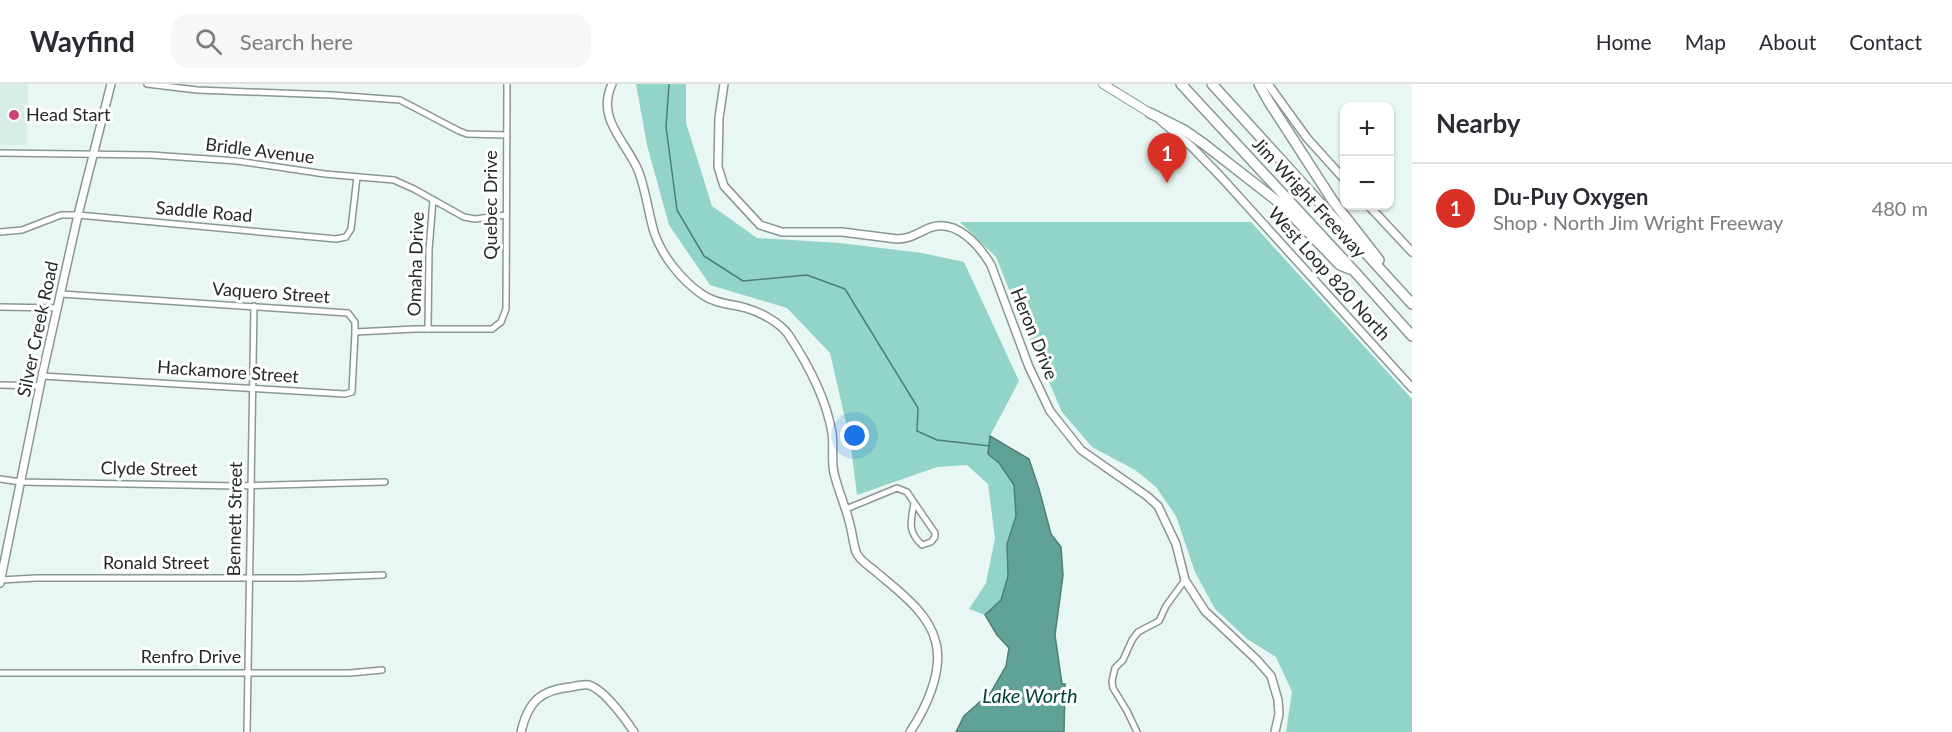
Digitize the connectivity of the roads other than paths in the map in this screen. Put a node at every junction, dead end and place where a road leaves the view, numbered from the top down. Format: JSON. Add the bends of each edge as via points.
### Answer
{"nodes":[{"id":1,"x":111,"y":84,"type":"edge"},
{"id":2,"x":147,"y":84,"type":"edge"},
{"id":3,"x":507,"y":84,"type":"edge"},
{"id":4,"x":612,"y":84,"type":"edge"},
{"id":5,"x":724,"y":84,"type":"edge"},
{"id":6,"x":1103,"y":84,"type":"edge"},
{"id":7,"x":1181,"y":84,"type":"edge"},
{"id":8,"x":1212,"y":84,"type":"edge"},
{"id":9,"x":1259,"y":84,"type":"edge"},
{"id":10,"x":1268,"y":84,"type":"edge"},
{"id":11,"x":1150,"y":113,"type":"junction"},
{"id":12,"x":506,"y":135,"type":"junction"},
{"id":13,"x":0,"y":153,"type":"edge"},
{"id":14,"x":95,"y":154,"type":"junction"},
{"id":15,"x":1340,"y":175,"type":"edge"},
{"id":16,"x":357,"y":177,"type":"junction"},
{"id":17,"x":433,"y":200,"type":"junction"},
{"id":18,"x":1373,"y":210,"type":"edge"},
{"id":19,"x":78,"y":215,"type":"junction"},
{"id":20,"x":506,"y":215,"type":"junction"},
{"id":21,"x":0,"y":232,"type":"edge"},
{"id":22,"x":1412,"y":252,"type":"edge"},
{"id":23,"x":1355,"y":272,"type":"junction"},
{"id":24,"x":1387,"y":275,"type":"junction"},
{"id":25,"x":61,"y":294,"type":"junction"},
{"id":26,"x":1412,"y":304,"type":"edge"},
{"id":27,"x":254,"y":306,"type":"junction"},
{"id":28,"x":0,"y":307,"type":"edge"},
{"id":29,"x":58,"y":308,"type":"junction"},
{"id":30,"x":428,"y":329,"type":"junction"},
{"id":31,"x":355,"y":332,"type":"junction"},
{"id":32,"x":1412,"y":336,"type":"edge"},
{"id":33,"x":42,"y":376,"type":"junction"},
{"id":34,"x":0,"y":385,"type":"edge"},
{"id":35,"x":40,"y":386,"type":"junction"},
{"id":36,"x":1412,"y":388,"type":"edge"},
{"id":37,"x":252,"y":390,"type":"junction"},
{"id":38,"x":0,"y":479,"type":"edge"},
{"id":39,"x":21,"y":482,"type":"junction"},
{"id":40,"x":385,"y":482,"type":"dead end"},
{"id":41,"x":251,"y":486,"type":"junction"},
{"id":42,"x":914,"y":503,"type":"junction"},
{"id":43,"x":846,"y":509,"type":"junction"},
{"id":44,"x":383,"y":575,"type":"dead end"},
{"id":45,"x":249,"y":579,"type":"junction"},
{"id":46,"x":1185,"y":580,"type":"junction"},
{"id":47,"x":0,"y":581,"type":"edge"},
{"id":48,"x":382,"y":670,"type":"dead end"},
{"id":49,"x":248,"y":672,"type":"junction"},
{"id":50,"x":0,"y":673,"type":"edge"},
{"id":51,"x":247,"y":732,"type":"edge"},
{"id":52,"x":521,"y":732,"type":"edge"},
{"id":53,"x":634,"y":732,"type":"edge"},
{"id":54,"x":910,"y":732,"type":"edge"},
{"id":55,"x":1137,"y":732,"type":"edge"},
{"id":56,"x":1275,"y":732,"type":"edge"}],
"edges":[{"from":1,"to":14,"type":"street","name":"Silver Creek Road"},
{"from":2,"to":12,"type":"street","via":[[400,100],[467,134]]},
{"from":3,"to":12,"type":"street","name":"Quebec Drive"},
{"from":4,"to":43,"type":"street","via":[[607,106],[610,123],[638,171],[660,246],[689,284],[704,295],[713,301],[755,311],[786,332],[821,396],[832,435],[834,470]]},
{"from":5,"to":46,"type":"street","name":"Heron Drive","via":[[718,167],[724,186],[760,225],[782,232],[842,232],[897,239],[938,226],[974,241],[991,265],[1050,411],[1081,450],[1158,506],[1176,544]]},
{"from":6,"to":11,"type":"main road"},
{"from":7,"to":23,"type":"highway","name":"Jim Wright Freeway"},
{"from":8,"to":24,"type":"highway","name":"Jim Wright Freeway"},
{"from":9,"to":24,"type":"highway"},
{"from":10,"to":15,"type":"street","via":[[1307,138]]},
{"from":11,"to":23,"type":"highway","via":[[1184,130],[1223,159],[1281,204],[1340,265]]},
{"from":11,"to":36,"type":"street","name":"West Loop 820 North","via":[[1192,147]]},
{"from":12,"to":20,"type":"street","name":"Quebec Drive"},
{"from":13,"to":14,"type":"street","name":"Bridle Avenue"},
{"from":14,"to":16,"type":"street","name":"Bridle Avenue","via":[[237,161]]},
{"from":14,"to":19,"type":"street","name":"Silver Creek Road"},
{"from":16,"to":17,"type":"street","name":"Bridle Avenue","via":[[394,180]]},
{"from":16,"to":19,"type":"street","name":"Saddle Road","via":[[351,228],[346,237],[336,239]]},
{"from":17,"to":20,"type":"street","name":"Bridle Avenue","via":[[464,217]]},
{"from":17,"to":30,"type":"street","name":"Omaha Drive"},
{"from":18,"to":22,"type":"street"},
{"from":19,"to":21,"type":"street","name":"Saddle Road","via":[[61,215],[22,230]]},
{"from":19,"to":25,"type":"street","name":"Silver Creek Road"},
{"from":20,"to":30,"type":"street","name":"Quebec Drive","via":[[506,309],[500,324],[482,330]]},
{"from":23,"to":32,"type":"highway","name":"Jim Wright Freeway"},
{"from":24,"to":26,"type":"highway","name":"Jim Wright Freeway"},
{"from":25,"to":27,"type":"street","name":"Vaquero Street"},
{"from":25,"to":29,"type":"street","name":"Silver Creek Road"},
{"from":27,"to":31,"type":"street","name":"Vaquero Street","via":[[348,313],[355,322]]},
{"from":27,"to":37,"type":"street","name":"Bennett Street"},
{"from":28,"to":29,"type":"street"},
{"from":29,"to":33,"type":"street","name":"Silver Creek Road"},
{"from":30,"to":31,"type":"street"},
{"from":31,"to":37,"type":"street","name":"Hackamore Street","via":[[352,392]]},
{"from":33,"to":35,"type":"street","name":"Silver Creek Road"},
{"from":33,"to":37,"type":"street","name":"Hackamore Street"},
{"from":34,"to":35,"type":"street"},
{"from":35,"to":39,"type":"street","name":"Silver Creek Road"},
{"from":37,"to":41,"type":"street","name":"Bennett Street"},
{"from":38,"to":39,"type":"street","name":"Clyde Street"},
{"from":39,"to":41,"type":"street","name":"Clyde Street"},
{"from":39,"to":47,"type":"street","name":"Silver Creek Road"},
{"from":40,"to":41,"type":"street","name":"Clyde Street"},
{"from":41,"to":45,"type":"street","name":"Bennett Street"},
{"from":42,"to":42,"type":"street","via":[[935,532],[931,542],[922,545],[911,531]]},
{"from":42,"to":43,"type":"street","via":[[907,492],[897,488]]},
{"from":43,"to":54,"type":"street","via":[[856,553],[915,608],[936,642],[932,689]]},
{"from":44,"to":45,"type":"street","name":"Ronald Street"},
{"from":45,"to":47,"type":"street","name":"Ronald Street"},
{"from":45,"to":49,"type":"street","name":"Bennett Street"},
{"from":46,"to":55,"type":"street","via":[[1159,621],[1138,632],[1115,668],[1113,688]]},
{"from":46,"to":56,"type":"street","name":"Heron Drive","via":[[1205,611],[1270,676],[1278,700]]},
{"from":48,"to":49,"type":"street","name":"Renfro Drive"},
{"from":49,"to":50,"type":"street","name":"Renfro Drive"},
{"from":49,"to":51,"type":"street","name":"Bennett Street"},
{"from":52,"to":53,"type":"street","via":[[526,712],[538,698],[560,688],[586,685],[610,701]]}]}
